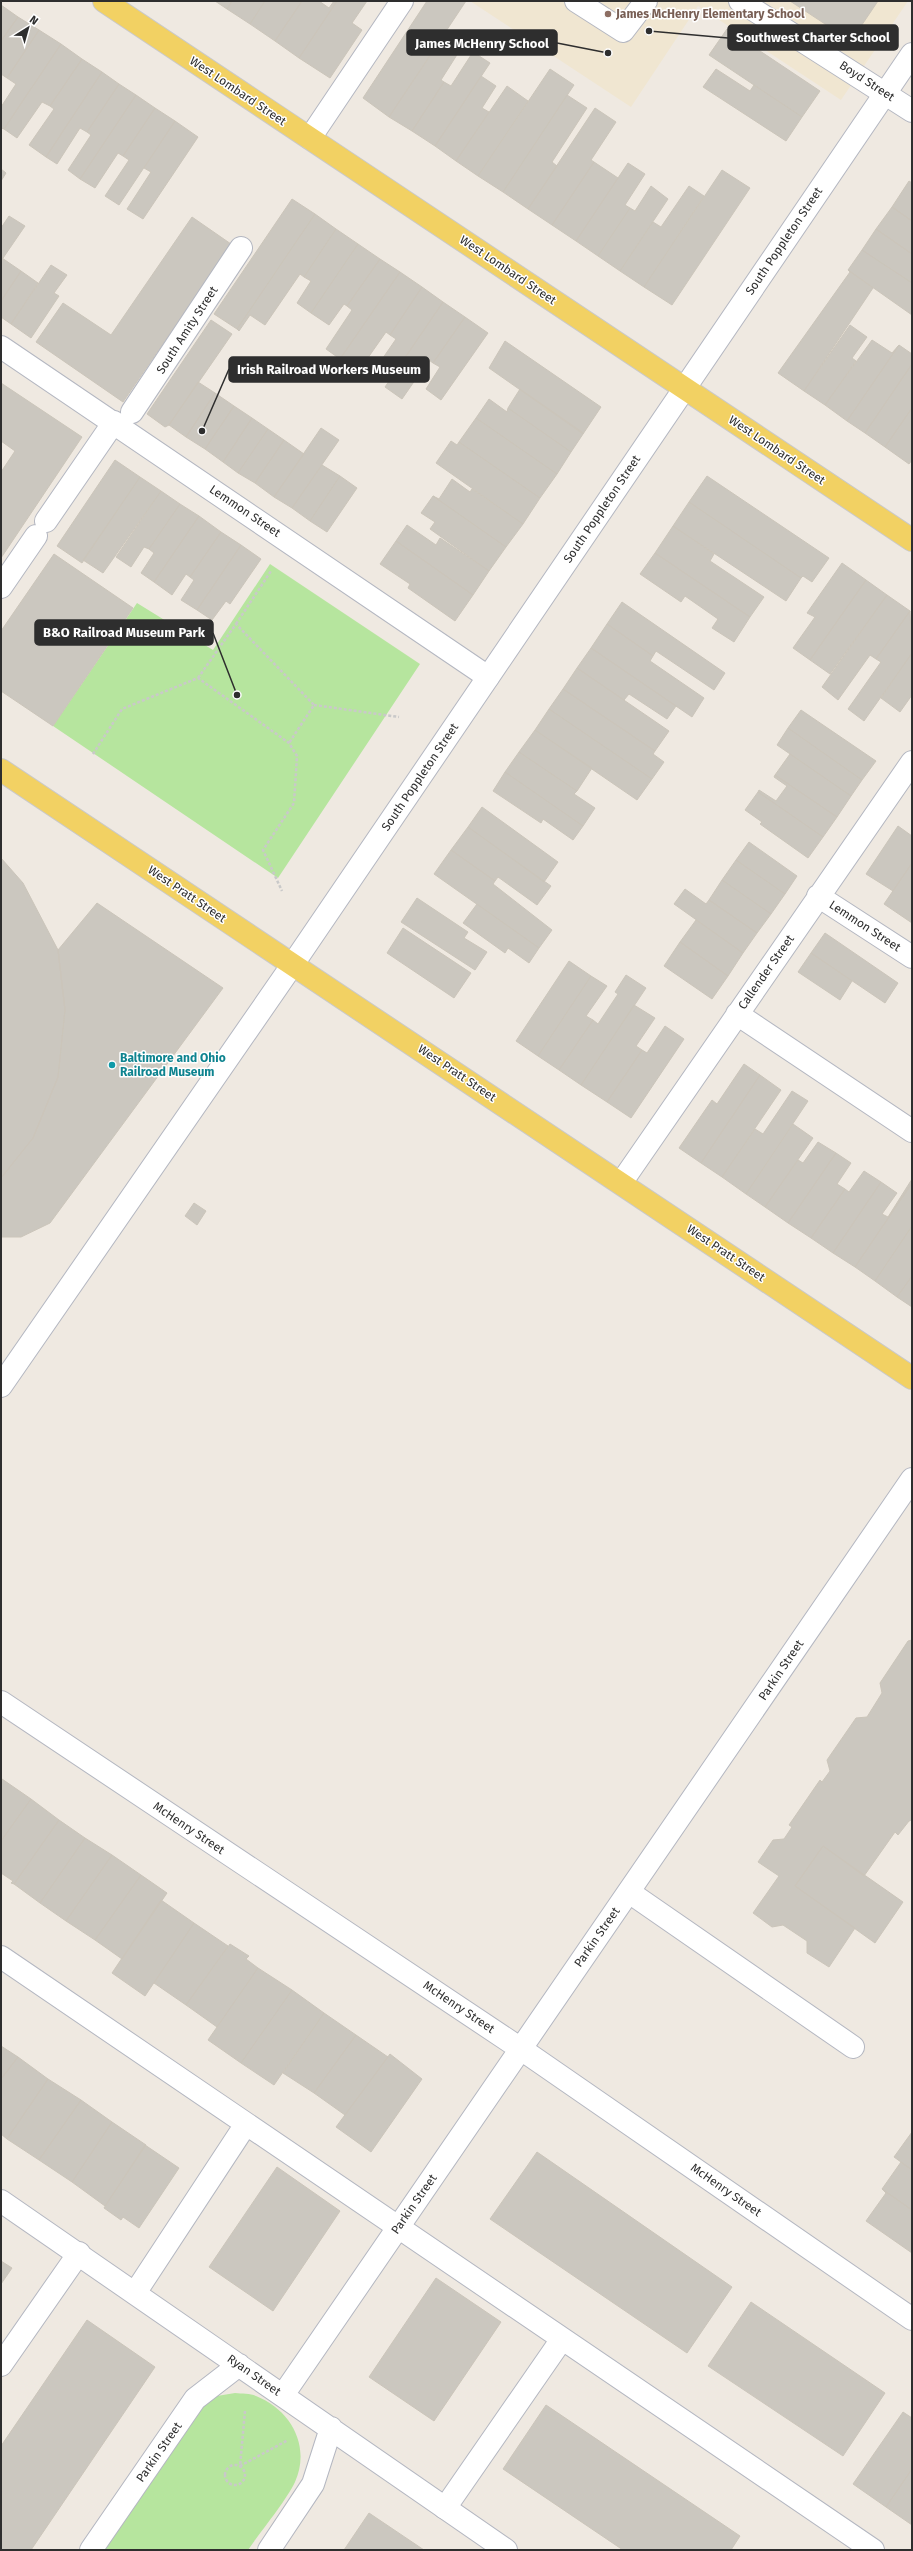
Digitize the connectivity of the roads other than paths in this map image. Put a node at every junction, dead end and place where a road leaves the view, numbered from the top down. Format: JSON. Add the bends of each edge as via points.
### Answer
{"nodes":[{"id":1,"x":104,"y":1,"type":"edge"},
{"id":2,"x":402,"y":1,"type":"edge"},
{"id":3,"x":576,"y":1,"type":"edge"},
{"id":4,"x":646,"y":1,"type":"edge"},
{"id":5,"x":740,"y":1,"type":"edge"},
{"id":6,"x":912,"y":54,"type":"edge"},
{"id":7,"x":886,"y":93,"type":"junction"},
{"id":8,"x":912,"y":110,"type":"edge"},
{"id":9,"x":310,"y":138,"type":"junction"},
{"id":10,"x":241,"y":248,"type":"dead end"},
{"id":11,"x":1,"y":347,"type":"edge"},
{"id":12,"x":685,"y":388,"type":"junction"},
{"id":13,"x":123,"y":417,"type":"junction"},
{"id":14,"x":912,"y":540,"type":"edge"},
{"id":15,"x":1,"y":588,"type":"edge"},
{"id":16,"x":488,"y":677,"type":"junction"},
{"id":17,"x":912,"y":762,"type":"edge"},
{"id":18,"x":1,"y":770,"type":"edge"},
{"id":19,"x":818,"y":896,"type":"junction"},
{"id":20,"x":912,"y":957,"type":"edge"},
{"id":21,"x":292,"y":964,"type":"junction"},
{"id":22,"x":737,"y":1014,"type":"junction"},
{"id":23,"x":912,"y":1131,"type":"edge"},
{"id":24,"x":620,"y":1183,"type":"junction"},
{"id":25,"x":912,"y":1378,"type":"edge"},
{"id":26,"x":1,"y":1386,"type":"edge"},
{"id":27,"x":912,"y":1479,"type":"edge"},
{"id":28,"x":1,"y":1702,"type":"edge"},
{"id":29,"x":629,"y":1892,"type":"junction"},
{"id":30,"x":1,"y":1957,"type":"edge"},
{"id":31,"x":853,"y":2047,"type":"dead end"},
{"id":32,"x":521,"y":2049,"type":"junction"},
{"id":33,"x":246,"y":2124,"type":"junction"},
{"id":34,"x":1,"y":2201,"type":"edge"},
{"id":35,"x":398,"y":2227,"type":"junction"},
{"id":36,"x":79,"y":2253,"type":"junction"},
{"id":37,"x":135,"y":2293,"type":"junction"},
{"id":38,"x":912,"y":2319,"type":"edge"},
{"id":39,"x":562,"y":2339,"type":"junction"},
{"id":40,"x":1,"y":2365,"type":"edge"},
{"id":41,"x":239,"y":2365,"type":"junction"},
{"id":42,"x":283,"y":2395,"type":"junction"},
{"id":43,"x":331,"y":2428,"type":"junction"},
{"id":44,"x":445,"y":2508,"type":"junction"},
{"id":45,"x":503,"y":2549,"type":"edge"},
{"id":46,"x":91,"y":2550,"type":"edge"},
{"id":47,"x":269,"y":2550,"type":"edge"},
{"id":48,"x":872,"y":2550,"type":"edge"}],
"edges":[{"from":1,"to":9,"type":"main road","name":"West Lombard Street"},
{"from":2,"to":9,"type":"street"},
{"from":3,"to":4,"type":"street","via":[[623,31]]},
{"from":5,"to":7,"type":"street","name":"Boyd Street"},
{"from":6,"to":7,"type":"street","name":"South Poppleton Street"},
{"from":7,"to":8,"type":"street","name":"Boyd Street"},
{"from":7,"to":12,"type":"street","name":"South Poppleton Street"},
{"from":9,"to":12,"type":"main road","name":"West Lombard Street"},
{"from":10,"to":13,"type":"street","name":"South Amity Street"},
{"from":11,"to":13,"type":"street","name":"Lemmon Street"},
{"from":12,"to":14,"type":"main road","name":"West Lombard Street"},
{"from":12,"to":16,"type":"street","name":"South Poppleton Street"},
{"from":13,"to":15,"type":"street","name":"South Amity Street","via":[[41,528]]},
{"from":13,"to":16,"type":"street","name":"Lemmon Street"},
{"from":16,"to":21,"type":"street","name":"South Poppleton Street"},
{"from":17,"to":19,"type":"street","name":"Callender Street"},
{"from":18,"to":21,"type":"main road","name":"West Pratt Street"},
{"from":19,"to":20,"type":"street","name":"Lemmon Street"},
{"from":19,"to":22,"type":"street","name":"Callender Street"},
{"from":21,"to":24,"type":"main road","name":"West Pratt Street"},
{"from":21,"to":26,"type":"street","name":"South Poppleton Street"},
{"from":22,"to":23,"type":"street"},
{"from":22,"to":24,"type":"street","name":"Callender Street"},
{"from":24,"to":25,"type":"main road","name":"West Pratt Street"},
{"from":27,"to":29,"type":"street","name":"Parkin Street"},
{"from":28,"to":32,"type":"street","name":"McHenry Street"},
{"from":29,"to":31,"type":"street"},
{"from":29,"to":32,"type":"street","name":"Parkin Street"},
{"from":30,"to":33,"type":"street"},
{"from":32,"to":35,"type":"street","name":"Parkin Street"},
{"from":32,"to":38,"type":"street","name":"McHenry Street"},
{"from":33,"to":35,"type":"street"},
{"from":33,"to":37,"type":"street"},
{"from":34,"to":36,"type":"street","name":"Ryan Street"},
{"from":35,"to":39,"type":"street"},
{"from":35,"to":42,"type":"street","name":"Parkin Street"},
{"from":36,"to":37,"type":"street","name":"Ryan Street"},
{"from":36,"to":40,"type":"street"},
{"from":37,"to":41,"type":"street","name":"Ryan Street"},
{"from":39,"to":44,"type":"street"},
{"from":39,"to":48,"type":"street"},
{"from":41,"to":42,"type":"street","name":"Ryan Street"},
{"from":41,"to":46,"type":"street","name":"Parkin Street","via":[[195,2399]]},
{"from":42,"to":43,"type":"street","name":"Ryan Street"},
{"from":43,"to":44,"type":"street","name":"Ryan Street"},
{"from":43,"to":47,"type":"street","via":[[313,2484]]},
{"from":44,"to":45,"type":"street","name":"Ryan Street"}]}
